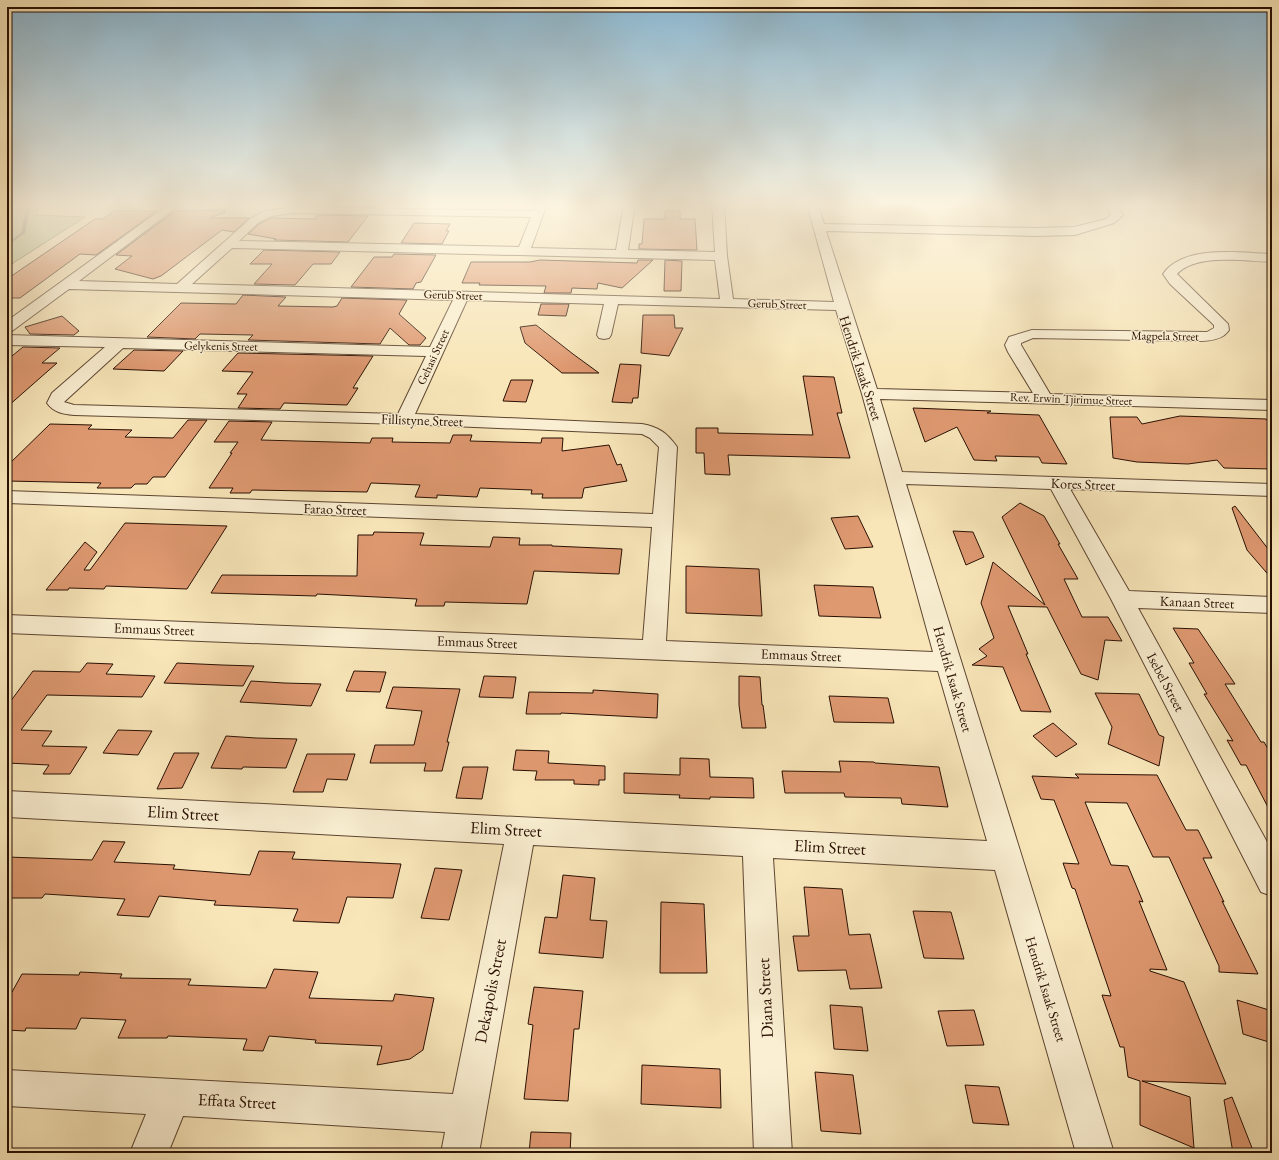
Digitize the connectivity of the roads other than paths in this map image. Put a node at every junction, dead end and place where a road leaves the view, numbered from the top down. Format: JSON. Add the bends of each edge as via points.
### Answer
{"nodes":[{"id":1,"x":101,"y":258,"type":"edge"},
{"id":2,"x":213,"y":258,"type":"edge"},
{"id":3,"x":721,"y":258,"type":"edge"},
{"id":4,"x":828,"y":258,"type":"edge"},
{"id":5,"x":1246,"y":258,"type":"edge"},
{"id":6,"x":1254,"y":258,"type":"edge"},
{"id":7,"x":1272,"y":272,"type":"edge"},
{"id":8,"x":64,"y":285,"type":"junction"},
{"id":9,"x":180,"y":288,"type":"junction"},
{"id":10,"x":462,"y":295,"type":"junction"},
{"id":11,"x":612,"y":300,"type":"junction"},
{"id":12,"x":727,"y":302,"type":"junction"},
{"id":13,"x":842,"y":306,"type":"junction"},
{"id":14,"x":7,"y":328,"type":"edge"},
{"id":15,"x":604,"y":335,"type":"dead end"},
{"id":16,"x":7,"y":340,"type":"edge"},
{"id":17,"x":118,"y":344,"type":"junction"},
{"id":18,"x":435,"y":352,"type":"junction"},
{"id":19,"x":870,"y":394,"type":"junction"},
{"id":20,"x":1044,"y":398,"type":"junction"},
{"id":21,"x":1272,"y":405,"type":"edge"},
{"id":22,"x":404,"y":419,"type":"junction"},
{"id":23,"x":895,"y":478,"type":"junction"},
{"id":24,"x":1057,"y":483,"type":"junction"},
{"id":25,"x":1272,"y":490,"type":"edge"},
{"id":26,"x":7,"y":497,"type":"edge"},
{"id":27,"x":663,"y":521,"type":"junction"},
{"id":28,"x":1122,"y":599,"type":"junction"},
{"id":29,"x":1272,"y":605,"type":"edge"},
{"id":30,"x":7,"y":624,"type":"edge"},
{"id":31,"x":654,"y":649,"type":"junction"},
{"id":32,"x":948,"y":662,"type":"junction"},
{"id":33,"x":7,"y":804,"type":"edge"},
{"id":34,"x":521,"y":830,"type":"junction"},
{"id":35,"x":757,"y":844,"type":"junction"},
{"id":36,"x":1006,"y":856,"type":"junction"},
{"id":37,"x":1272,"y":881,"type":"edge"},
{"id":38,"x":7,"y":1088,"type":"edge"},
{"id":39,"x":172,"y":1098,"type":"junction"},
{"id":40,"x":467,"y":1114,"type":"junction"},
{"id":41,"x":149,"y":1153,"type":"edge"},
{"id":42,"x":460,"y":1153,"type":"edge"},
{"id":43,"x":773,"y":1153,"type":"edge"},
{"id":44,"x":1095,"y":1153,"type":"edge"}],
"edges":[{"from":1,"to":8,"type":"street"},
{"from":2,"to":9,"type":"street"},
{"from":3,"to":12,"type":"street"},
{"from":4,"to":13,"type":"street","name":"Hendrik Isaak Street"},
{"from":5,"to":20,"type":"street","name":"Magpela Street","via":[[1195,259],[1186,261],[1170,274],[1221,324],[1222,330],[1210,336],[1032,334],[1014,340],[1016,352]]},
{"from":6,"to":7,"type":"street"},
{"from":8,"to":9,"type":"street","name":"Gerub Street"},
{"from":8,"to":14,"type":"street"},
{"from":9,"to":10,"type":"street","name":"Gerub Street"},
{"from":10,"to":11,"type":"street","name":"Gerub Street"},
{"from":10,"to":18,"type":"street","name":"Gehasi Street"},
{"from":11,"to":12,"type":"street","name":"Gerub Street"},
{"from":11,"to":15,"type":"street"},
{"from":12,"to":13,"type":"street","name":"Gerub Street"},
{"from":13,"to":19,"type":"street","name":"Hendrik Isaak Street"},
{"from":16,"to":17,"type":"street","name":"Gelykenis Street"},
{"from":17,"to":18,"type":"street","name":"Gelykenis Street"},
{"from":17,"to":22,"type":"street","name":"Fillistyne Street","via":[[58,396],[55,403],[74,410]]},
{"from":18,"to":22,"type":"street","name":"Gehasi Street"},
{"from":19,"to":20,"type":"street","name":"Rev. Erwin Tjirimue Street"},
{"from":19,"to":23,"type":"street","name":"Hendrik Isaak Street"},
{"from":20,"to":21,"type":"street","name":"Rev. Erwin Tjirimue Street"},
{"from":22,"to":27,"type":"street","name":"Fillistyne Street","via":[[630,428],[655,433],[663,438],[668,447]]},
{"from":23,"to":24,"type":"street","name":"Kores Street"},
{"from":23,"to":32,"type":"street","name":"Hendrik Isaak Street"},
{"from":24,"to":25,"type":"street","name":"Kores Street"},
{"from":24,"to":28,"type":"street","name":"Isebel Street"},
{"from":26,"to":27,"type":"street","name":"Farao Street"},
{"from":27,"to":31,"type":"street","name":"Fillistyne Street"},
{"from":28,"to":29,"type":"street","name":"Kanaan Street"},
{"from":28,"to":37,"type":"street","name":"Isebel Street"},
{"from":30,"to":31,"type":"street","name":"Emmaus Street"},
{"from":31,"to":32,"type":"street","name":"Emmaus Street"},
{"from":32,"to":36,"type":"street","name":"Hendrik Isaak Street"},
{"from":33,"to":34,"type":"street","name":"Elim Street"},
{"from":34,"to":35,"type":"street","name":"Elim Street"},
{"from":34,"to":40,"type":"street","name":"Dekapolis Street"},
{"from":35,"to":36,"type":"street","name":"Elim Street"},
{"from":35,"to":43,"type":"street","name":"Diana Street"},
{"from":36,"to":44,"type":"street","name":"Hendrik Isaak Street"},
{"from":38,"to":39,"type":"street","name":"Effata Street"},
{"from":39,"to":40,"type":"street","name":"Effata Street"},
{"from":39,"to":41,"type":"street"},
{"from":40,"to":42,"type":"street","name":"Dekapolis Street"}]}
